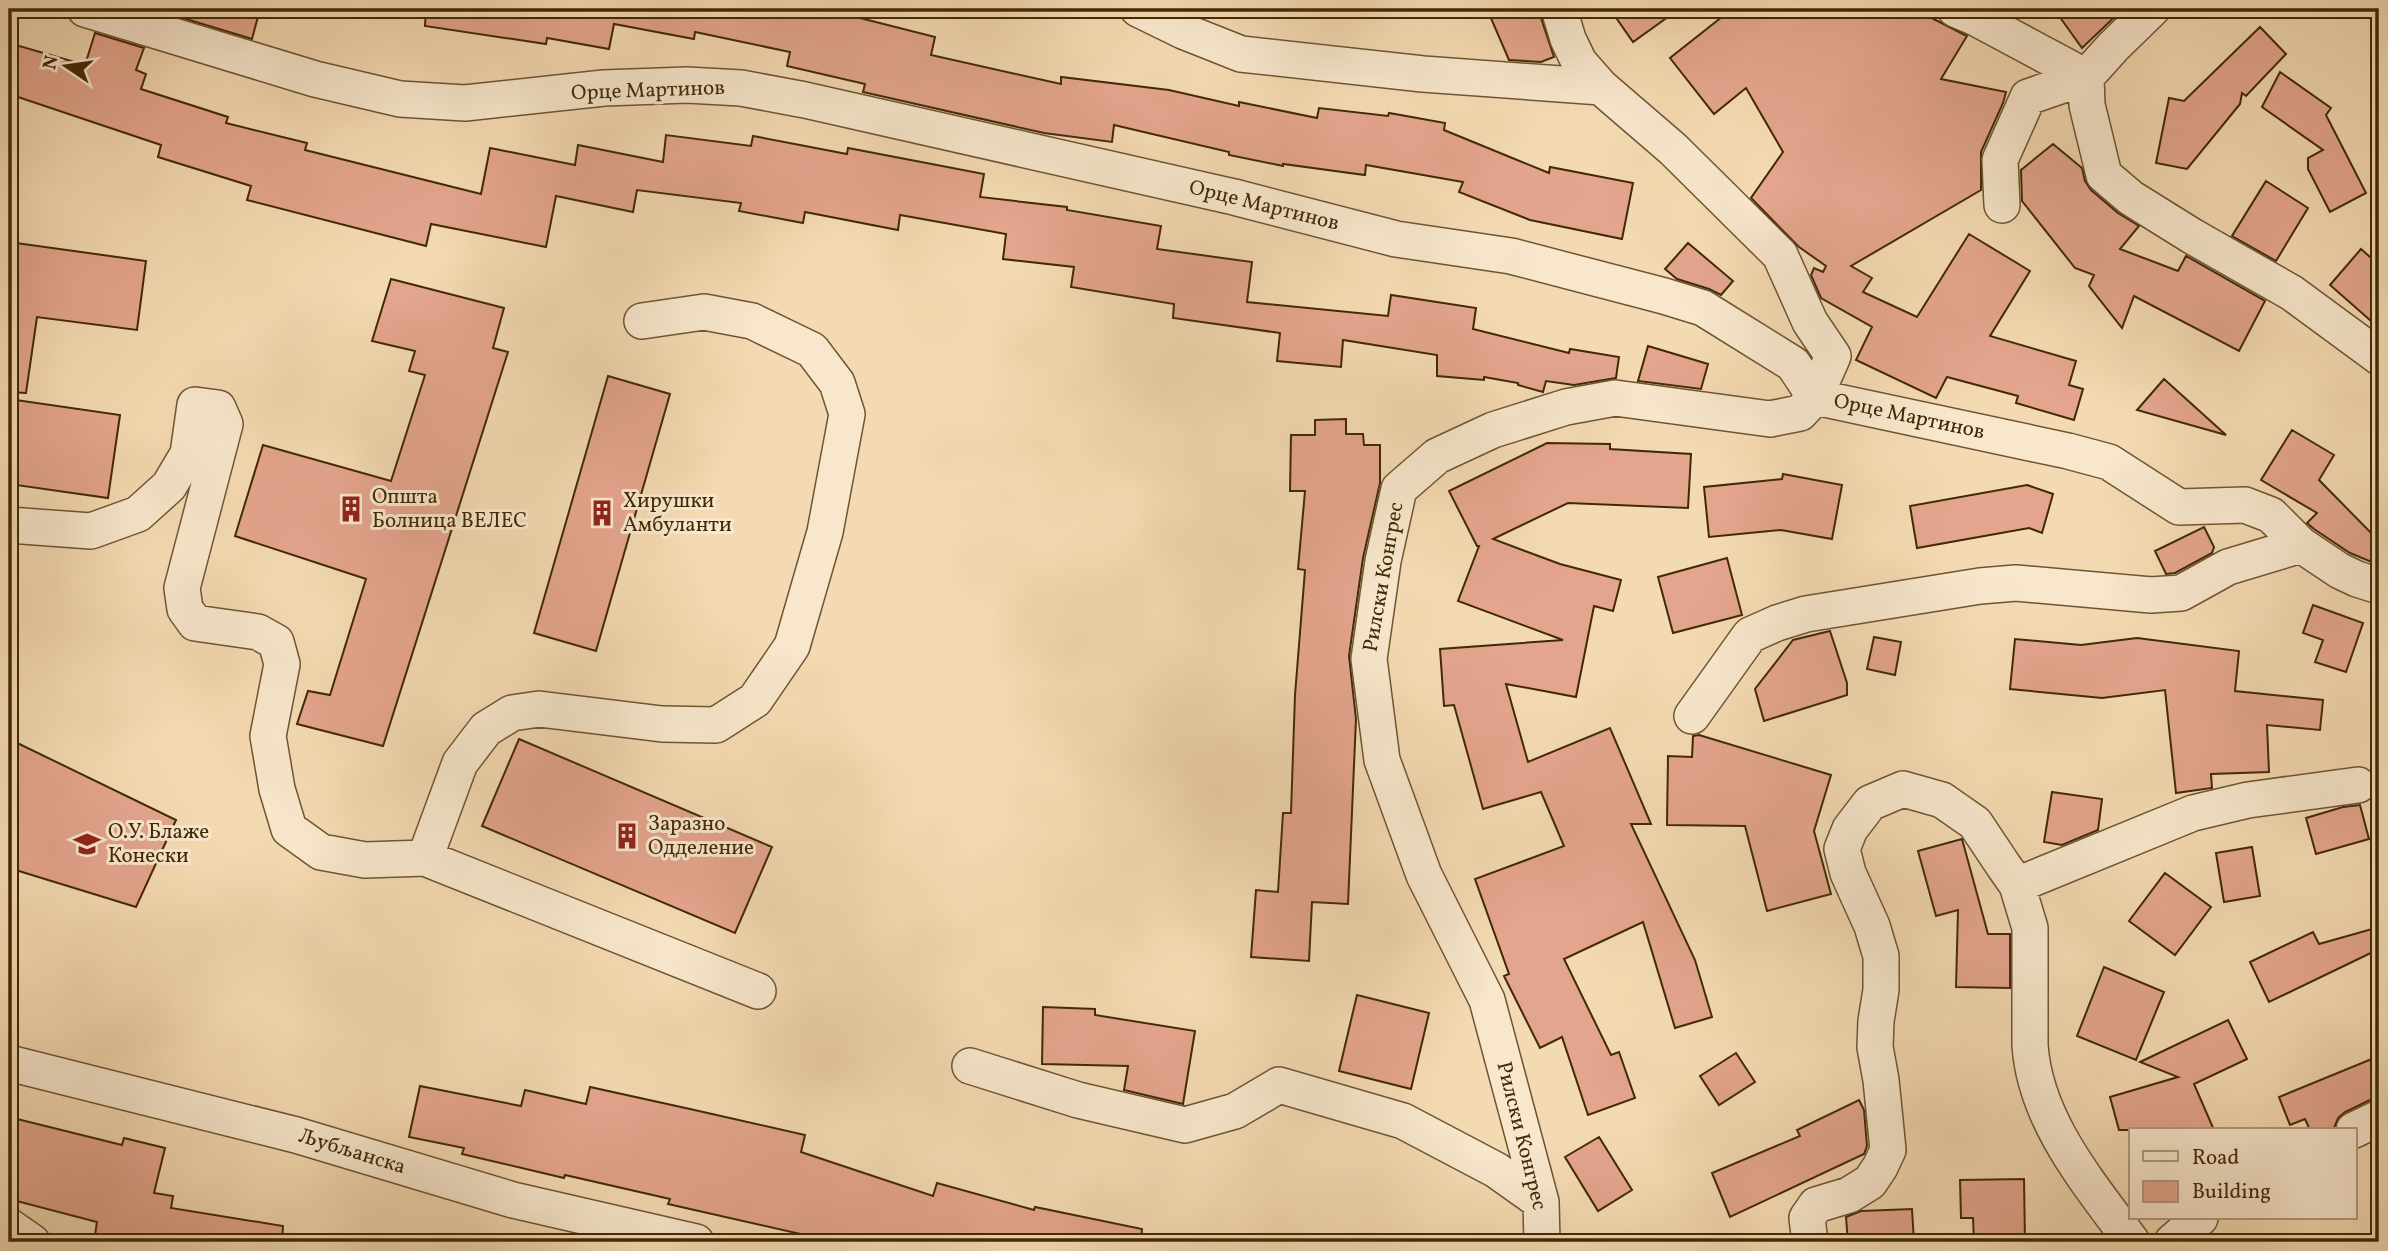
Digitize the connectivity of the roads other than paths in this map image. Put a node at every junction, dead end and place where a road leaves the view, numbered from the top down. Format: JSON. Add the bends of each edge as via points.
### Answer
{"nodes":[{"id":1,"x":85,"y":9,"type":"edge"},
{"id":2,"x":1138,"y":9,"type":"edge"},
{"id":3,"x":1559,"y":9,"type":"edge"},
{"id":4,"x":1955,"y":9,"type":"edge"},
{"id":5,"x":2152,"y":9,"type":"edge"},
{"id":6,"x":2086,"y":77,"type":"junction"},
{"id":7,"x":1601,"y":87,"type":"junction"},
{"id":8,"x":2002,"y":205,"type":"dead end"},
{"id":9,"x":642,"y":321,"type":"dead end"},
{"id":10,"x":2379,"y":357,"type":"edge"},
{"id":11,"x":1815,"y":397,"type":"junction"},
{"id":12,"x":9,"y":525,"type":"edge"},
{"id":13,"x":2301,"y":545,"type":"junction"},
{"id":14,"x":2379,"y":586,"type":"edge"},
{"id":15,"x":1692,"y":716,"type":"dead end"},
{"id":16,"x":2358,"y":785,"type":"dead end"},
{"id":17,"x":425,"y":858,"type":"junction"},
{"id":18,"x":2017,"y":885,"type":"junction"},
{"id":19,"x":758,"y":991,"type":"dead end"},
{"id":20,"x":9,"y":1063,"type":"edge"},
{"id":21,"x":970,"y":1066,"type":"dead end"},
{"id":22,"x":2379,"y":1118,"type":"edge"},
{"id":23,"x":2356,"y":1129,"type":"edge"},
{"id":24,"x":1541,"y":1202,"type":"junction"},
{"id":25,"x":2198,"y":1220,"type":"edge"},
{"id":26,"x":9,"y":1226,"type":"edge"},
{"id":27,"x":32,"y":1242,"type":"edge"},
{"id":28,"x":696,"y":1242,"type":"edge"},
{"id":29,"x":1542,"y":1242,"type":"edge"},
{"id":30,"x":1810,"y":1242,"type":"edge"},
{"id":31,"x":2132,"y":1242,"type":"edge"},
{"id":32,"x":2172,"y":1242,"type":"edge"}],
"edges":[{"from":1,"to":11,"type":"street","name":"Орце Мартинов","via":[[315,79],[400,99],[464,103],[604,88],[741,88],[1234,197],[1396,239],[1511,256],[1703,308],[1793,365]]},
{"from":2,"to":7,"type":"street","via":[[1241,54]]},
{"from":3,"to":7,"type":"street","via":[[1579,62]]},
{"from":4,"to":6,"type":"street"},
{"from":5,"to":6,"type":"street"},
{"from":6,"to":8,"type":"street","via":[[2028,97],[2000,160]]},
{"from":6,"to":10,"type":"street","via":[[2087,105],[2104,175],[2131,198],[2292,293]]},
{"from":7,"to":11,"type":"street","via":[[1673,149],[1780,255],[1810,322],[1833,356]]},
{"from":9,"to":17,"type":"street","via":[[704,312],[752,321],[812,350],[837,383],[847,414],[825,532],[792,646],[755,700],[716,725],[662,724],[539,709],[512,713],[486,729],[460,763]]},
{"from":11,"to":13,"type":"street","name":"Орце Мартинов","via":[[2109,463],[2179,507],[2245,505],[2271,515]]},
{"from":11,"to":24,"type":"street","name":"Рилски Конгрес","via":[[1800,413],[1770,419],[1615,398],[1566,407],[1493,430],[1437,456],[1399,489],[1369,659],[1382,760],[1424,875],[1487,1000]]},
{"from":12,"to":17,"type":"street","via":[[91,531],[138,514],[169,486],[188,454],[195,405],[218,408],[225,424],[182,587],[185,609],[195,623],[258,632],[276,642],[282,664],[268,736],[289,829],[321,852],[365,860]]},
{"from":13,"to":14,"type":"street","name":"Орце Мартинов","via":[[2340,571]]},
{"from":13,"to":15,"type":"street","via":[[2228,567],[2181,593],[2151,595],[2016,583],[1777,622],[1751,635]]},
{"from":16,"to":18,"type":"street","via":[[2248,800],[2193,813]]},
{"from":17,"to":19,"type":"street"},
{"from":18,"to":30,"type":"street","via":[[1975,822],[1942,800],[1903,789],[1870,803],[1850,829],[1842,849],[1881,956],[1875,1047],[1888,1150],[1870,1182],[1849,1195],[1816,1205],[1807,1218]]},
{"from":18,"to":31,"type":"street","via":[[2030,928],[2030,1045],[2036,1085],[2069,1155]]},
{"from":20,"to":28,"type":"street","name":"Љубљанска","via":[[296,1135],[513,1200]]},
{"from":21,"to":24,"type":"street","via":[[1078,1100],[1185,1125],[1235,1111],[1279,1085],[1403,1121],[1496,1170]]},
{"from":22,"to":23,"type":"street"},
{"from":24,"to":29,"type":"street","name":"Рилски Конгрес"},
{"from":25,"to":32,"type":"street"},
{"from":26,"to":27,"type":"street"}]}
